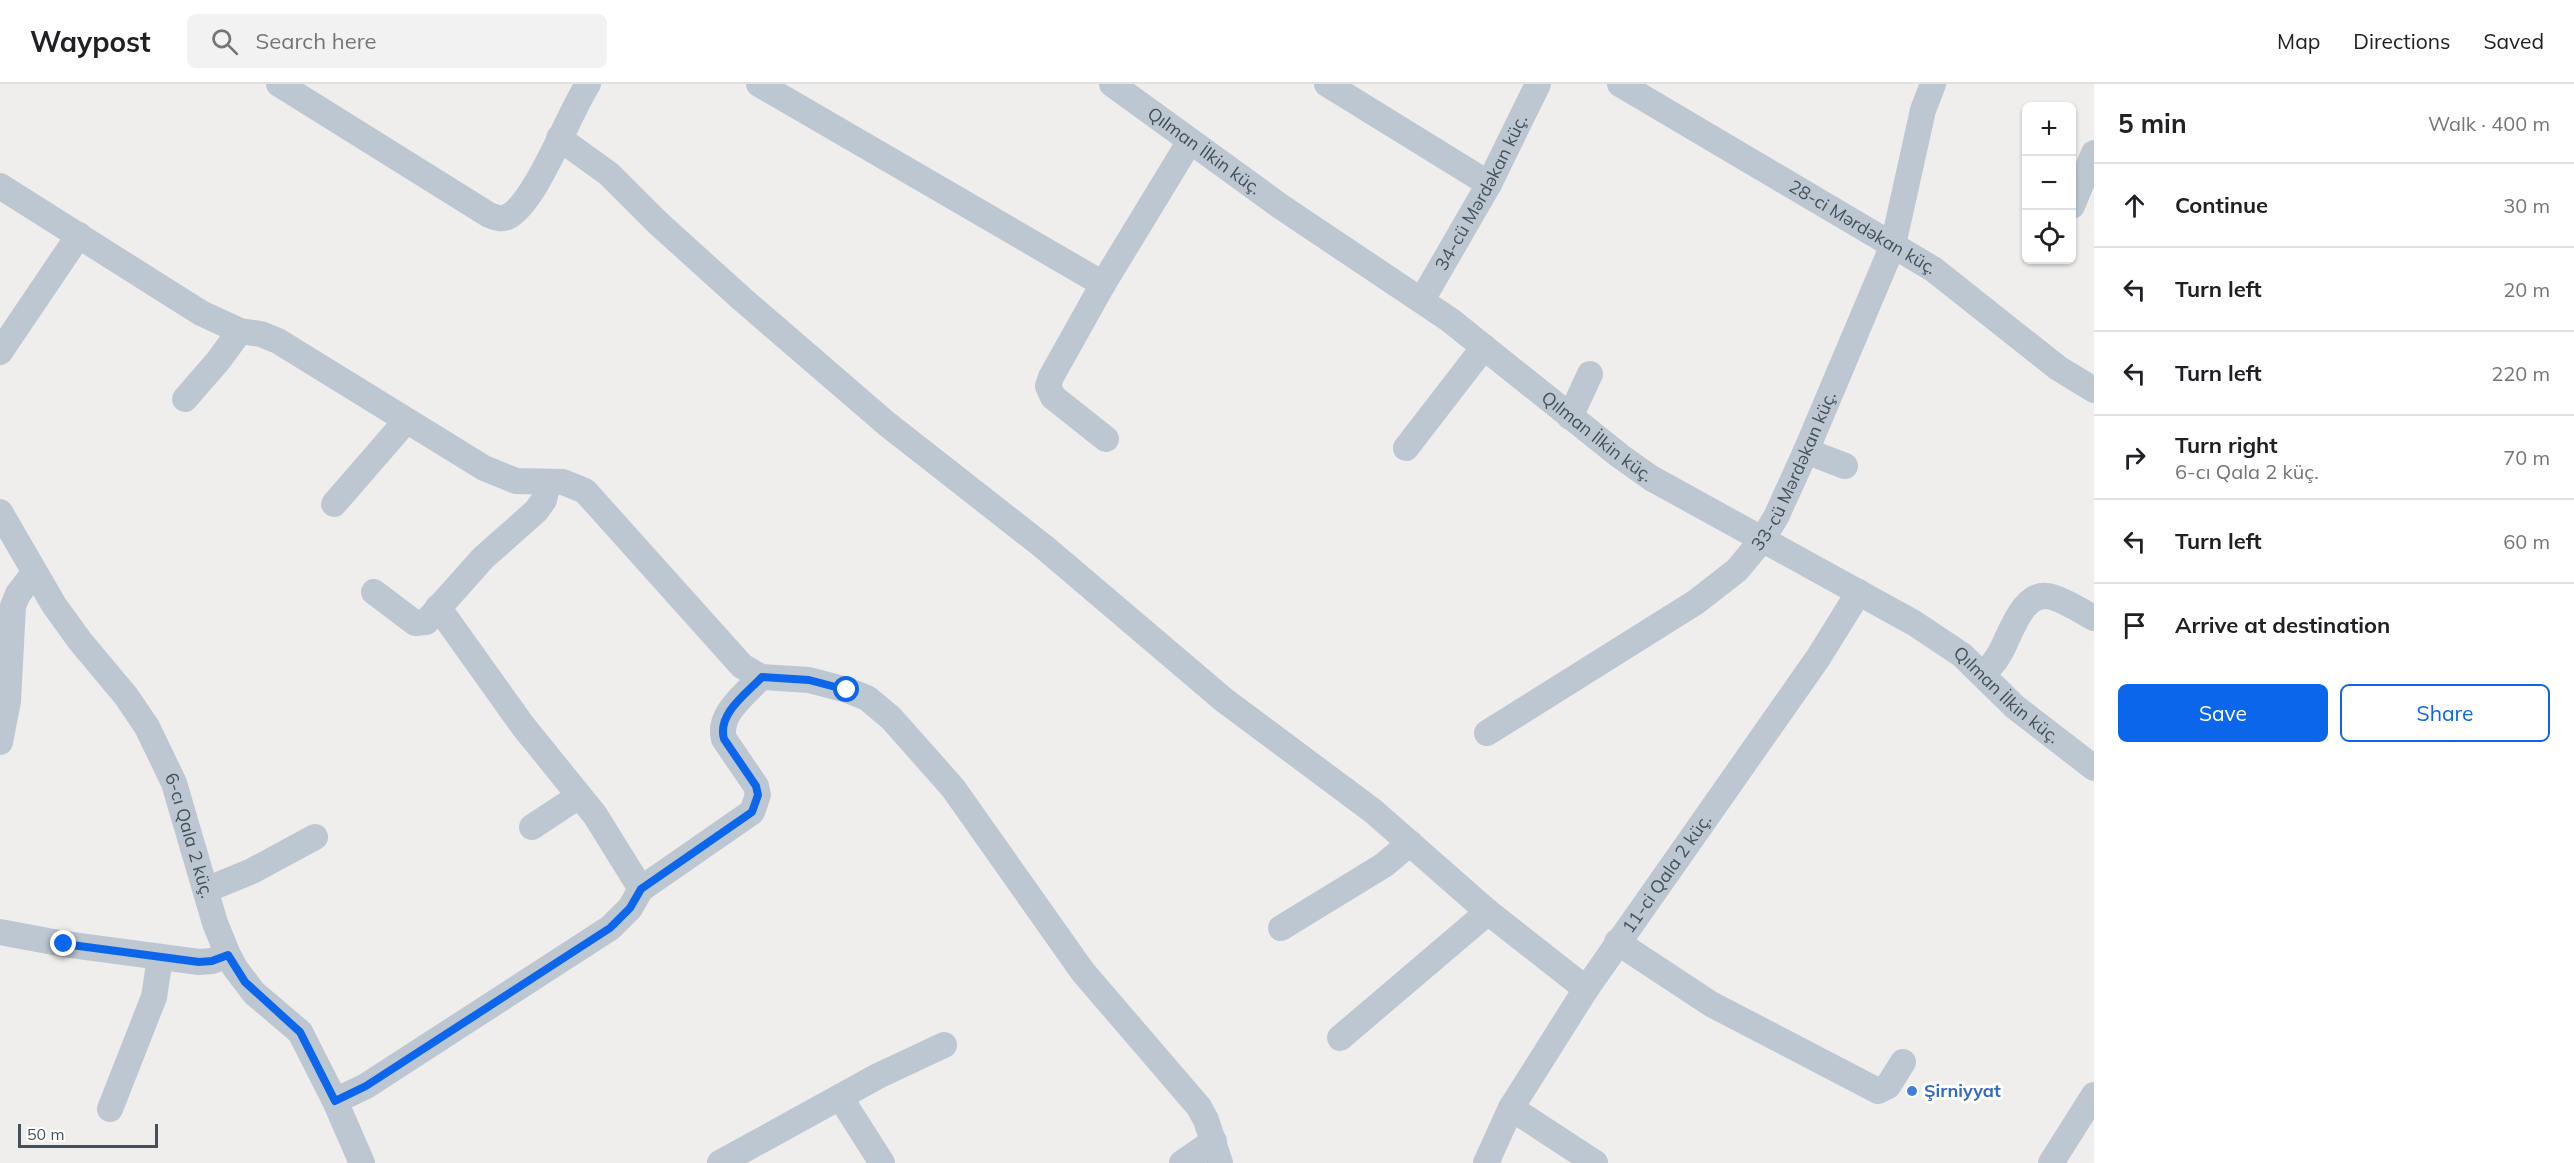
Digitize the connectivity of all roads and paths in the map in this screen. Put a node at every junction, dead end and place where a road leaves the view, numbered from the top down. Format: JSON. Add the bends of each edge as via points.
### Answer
{"nodes":[{"id":1,"x":279,"y":84,"type":"edge"},
{"id":2,"x":588,"y":84,"type":"edge"},
{"id":3,"x":759,"y":84,"type":"edge"},
{"id":4,"x":1112,"y":84,"type":"edge"},
{"id":5,"x":1326,"y":84,"type":"edge"},
{"id":6,"x":1538,"y":84,"type":"edge"},
{"id":7,"x":1620,"y":84,"type":"edge"},
{"id":8,"x":1933,"y":84,"type":"edge"},
{"id":9,"x":559,"y":138,"type":"junction"},
{"id":10,"x":1190,"y":141,"type":"junction"},
{"id":11,"x":2094,"y":153,"type":"edge"},
{"id":12,"x":1489,"y":184,"type":"junction"},
{"id":13,"x":0,"y":186,"type":"edge"},
{"id":14,"x":2076,"y":196,"type":"edge"},
{"id":15,"x":79,"y":235,"type":"junction"},
{"id":16,"x":1893,"y":245,"type":"junction"},
{"id":17,"x":1103,"y":284,"type":"junction"},
{"id":18,"x":1422,"y":300,"type":"junction"},
{"id":19,"x":240,"y":331,"type":"junction"},
{"id":20,"x":1484,"y":347,"type":"junction"},
{"id":21,"x":0,"y":352,"type":"edge"},
{"id":22,"x":1590,"y":374,"type":"dead end"},
{"id":23,"x":2094,"y":390,"type":"edge"},
{"id":24,"x":185,"y":399,"type":"dead end"},
{"id":25,"x":1570,"y":417,"type":"junction"},
{"id":26,"x":406,"y":421,"type":"junction"},
{"id":27,"x":1106,"y":439,"type":"dead end"},
{"id":28,"x":1406,"y":448,"type":"dead end"},
{"id":29,"x":1806,"y":451,"type":"junction"},
{"id":30,"x":1845,"y":466,"type":"dead end"},
{"id":31,"x":548,"y":482,"type":"junction"},
{"id":32,"x":334,"y":504,"type":"dead end"},
{"id":33,"x":0,"y":512,"type":"edge"},
{"id":34,"x":1762,"y":540,"type":"junction"},
{"id":35,"x":34,"y":573,"type":"junction"},
{"id":36,"x":374,"y":592,"type":"dead end"},
{"id":37,"x":1859,"y":592,"type":"junction"},
{"id":38,"x":438,"y":607,"type":"junction"},
{"id":39,"x":6,"y":618,"type":"edge"},
{"id":40,"x":2094,"y":618,"type":"edge"},
{"id":41,"x":1982,"y":675,"type":"junction"},
{"id":42,"x":762,"y":677,"type":"junction"},
{"id":43,"x":1487,"y":733,"type":"dead end"},
{"id":44,"x":0,"y":742,"type":"edge"},
{"id":45,"x":2094,"y":768,"type":"edge"},
{"id":46,"x":579,"y":796,"type":"junction"},
{"id":47,"x":532,"y":827,"type":"dead end"},
{"id":48,"x":315,"y":837,"type":"dead end"},
{"id":49,"x":1410,"y":843,"type":"junction"},
{"id":50,"x":641,"y":889,"type":"junction"},
{"id":51,"x":206,"y":890,"type":"junction"},
{"id":52,"x":1488,"y":912,"type":"junction"},
{"id":53,"x":1281,"y":928,"type":"dead end"},
{"id":54,"x":0,"y":932,"type":"edge"},
{"id":55,"x":1617,"y":942,"type":"junction"},
{"id":56,"x":228,"y":955,"type":"junction"},
{"id":57,"x":160,"y":958,"type":"junction"},
{"id":58,"x":1586,"y":989,"type":"junction"},
{"id":59,"x":1340,"y":1038,"type":"dead end"},
{"id":60,"x":944,"y":1045,"type":"dead end"},
{"id":61,"x":1903,"y":1062,"type":"dead end"},
{"id":62,"x":2094,"y":1095,"type":"edge"},
{"id":63,"x":840,"y":1097,"type":"junction"},
{"id":64,"x":335,"y":1101,"type":"junction"},
{"id":65,"x":1511,"y":1108,"type":"junction"},
{"id":66,"x":110,"y":1109,"type":"dead end"},
{"id":67,"x":1217,"y":1152,"type":"edge"},
{"id":68,"x":362,"y":1163,"type":"edge"},
{"id":69,"x":720,"y":1163,"type":"edge"},
{"id":70,"x":882,"y":1163,"type":"edge"},
{"id":71,"x":1182,"y":1163,"type":"edge"},
{"id":72,"x":1486,"y":1163,"type":"edge"},
{"id":73,"x":1595,"y":1163,"type":"edge"},
{"id":74,"x":2051,"y":1163,"type":"edge"}],
"edges":[{"from":1,"to":9,"type":"street","via":[[499,219],[507,218],[528,197]]},
{"from":2,"to":9,"type":"street"},
{"from":3,"to":17,"type":"street"},
{"from":4,"to":10,"type":"street","name":"Qılman İlkin küç."},
{"from":5,"to":12,"type":"street"},
{"from":6,"to":12,"type":"street","name":"34-cü Mərdəkan küç."},
{"from":7,"to":16,"type":"street","name":"28-ci Mərdəkan küç."},
{"from":8,"to":16,"type":"street","name":"33-cü Mərdəkan küç.","via":[[1915,143]]},
{"from":9,"to":49,"type":"street","via":[[609,174],[742,299],[887,424],[1044,547],[1224,700]]},
{"from":10,"to":17,"type":"street"},
{"from":10,"to":18,"type":"street","name":"Qılman İlkin küç."},
{"from":11,"to":14,"type":"street"},
{"from":12,"to":18,"type":"street","name":"34-cü Mərdəkan küç."},
{"from":13,"to":15,"type":"street"},
{"from":15,"to":19,"type":"street","via":[[201,313]]},
{"from":15,"to":21,"type":"street"},
{"from":16,"to":23,"type":"street","name":"28-ci Mərdəkan küç.","via":[[1933,269],[2058,368]]},
{"from":16,"to":29,"type":"street","name":"33-cü Mərdəkan küç."},
{"from":17,"to":27,"type":"street","via":[[1048,386],[1053,398]]},
{"from":18,"to":20,"type":"street","name":"Qılman İlkin küç."},
{"from":19,"to":24,"type":"street"},
{"from":19,"to":26,"type":"street","via":[[278,341]]},
{"from":20,"to":25,"type":"street","name":"Qılman İlkin küç."},
{"from":20,"to":28,"type":"street"},
{"from":22,"to":25,"type":"street"},
{"from":25,"to":34,"type":"street","name":"Qılman İlkin küç.","via":[[1651,478]]},
{"from":26,"to":31,"type":"street","via":[[484,468],[516,481]]},
{"from":26,"to":32,"type":"street"},
{"from":29,"to":30,"type":"street"},
{"from":29,"to":34,"type":"street","name":"33-cü Mərdəkan küç."},
{"from":31,"to":38,"type":"street","via":[[544,500],[536,511],[483,558]]},
{"from":31,"to":42,"type":"street","via":[[563,482],[585,491],[734,658]]},
{"from":33,"to":35,"type":"street","name":"6-cı Qala 2 küç."},
{"from":34,"to":37,"type":"street","name":"Qılman İlkin küç."},
{"from":34,"to":43,"type":"street","name":"33-cü Mərdəkan küç.","via":[[1737,570],[1696,602]]},
{"from":35,"to":39,"type":"street"},
{"from":35,"to":51,"type":"street","name":"6-cı Qala 2 küç.","via":[[80,641],[147,727],[174,783]]},
{"from":36,"to":38,"type":"street","via":[[415,623],[426,622]]},
{"from":37,"to":41,"type":"street","name":"Qılman İlkin küç.","via":[[1945,643]]},
{"from":37,"to":55,"type":"street","name":"11-ci Qala 2 küç.","via":[[1818,658]]},
{"from":38,"to":46,"type":"street","via":[[523,726]]},
{"from":39,"to":44,"type":"street","via":[[8,701]]},
{"from":40,"to":41,"type":"street","via":[[2053,597],[2033,599],[2025,606],[1991,667]]},
{"from":41,"to":45,"type":"street","name":"Qılman İlkin küç.","via":[[2015,707]]},
{"from":42,"to":50,"type":"street","via":[[724,718],[722,730],[756,786],[757,803],[752,812]]},
{"from":42,"to":67,"type":"street","via":[[827,683],[867,699],[891,718],[953,788],[1083,972],[1199,1107]]},
{"from":46,"to":47,"type":"street"},
{"from":46,"to":50,"type":"street"},
{"from":48,"to":51,"type":"street","via":[[252,871]]},
{"from":49,"to":52,"type":"street"},
{"from":49,"to":53,"type":"street","via":[[1384,865]]},
{"from":50,"to":64,"type":"street","via":[[630,908],[610,928],[366,1086]]},
{"from":51,"to":56,"type":"street","name":"6-cı Qala 2 küç."},
{"from":52,"to":58,"type":"street"},
{"from":52,"to":59,"type":"street"},
{"from":54,"to":57,"type":"street"},
{"from":55,"to":58,"type":"street","name":"11-ci Qala 2 küç."},
{"from":55,"to":61,"type":"street","via":[[1711,1004],[1872,1089],[1878,1091],[1888,1086]]},
{"from":56,"to":57,"type":"street","via":[[199,962]]},
{"from":56,"to":64,"type":"street","name":"6-cı Qala 2 küç.","via":[[245,982],[300,1032]]},
{"from":57,"to":66,"type":"street","via":[[154,996]]},
{"from":58,"to":65,"type":"street","name":"11-ci Qala 2 küç."},
{"from":60,"to":63,"type":"street"},
{"from":62,"to":74,"type":"street"},
{"from":63,"to":69,"type":"street"},
{"from":63,"to":70,"type":"street"},
{"from":64,"to":68,"type":"street","name":"6-cı Qala 2 küç."},
{"from":65,"to":72,"type":"street","name":"11-ci Qala 2 küç."},
{"from":65,"to":73,"type":"street"},
{"from":67,"to":71,"type":"street"}]}
